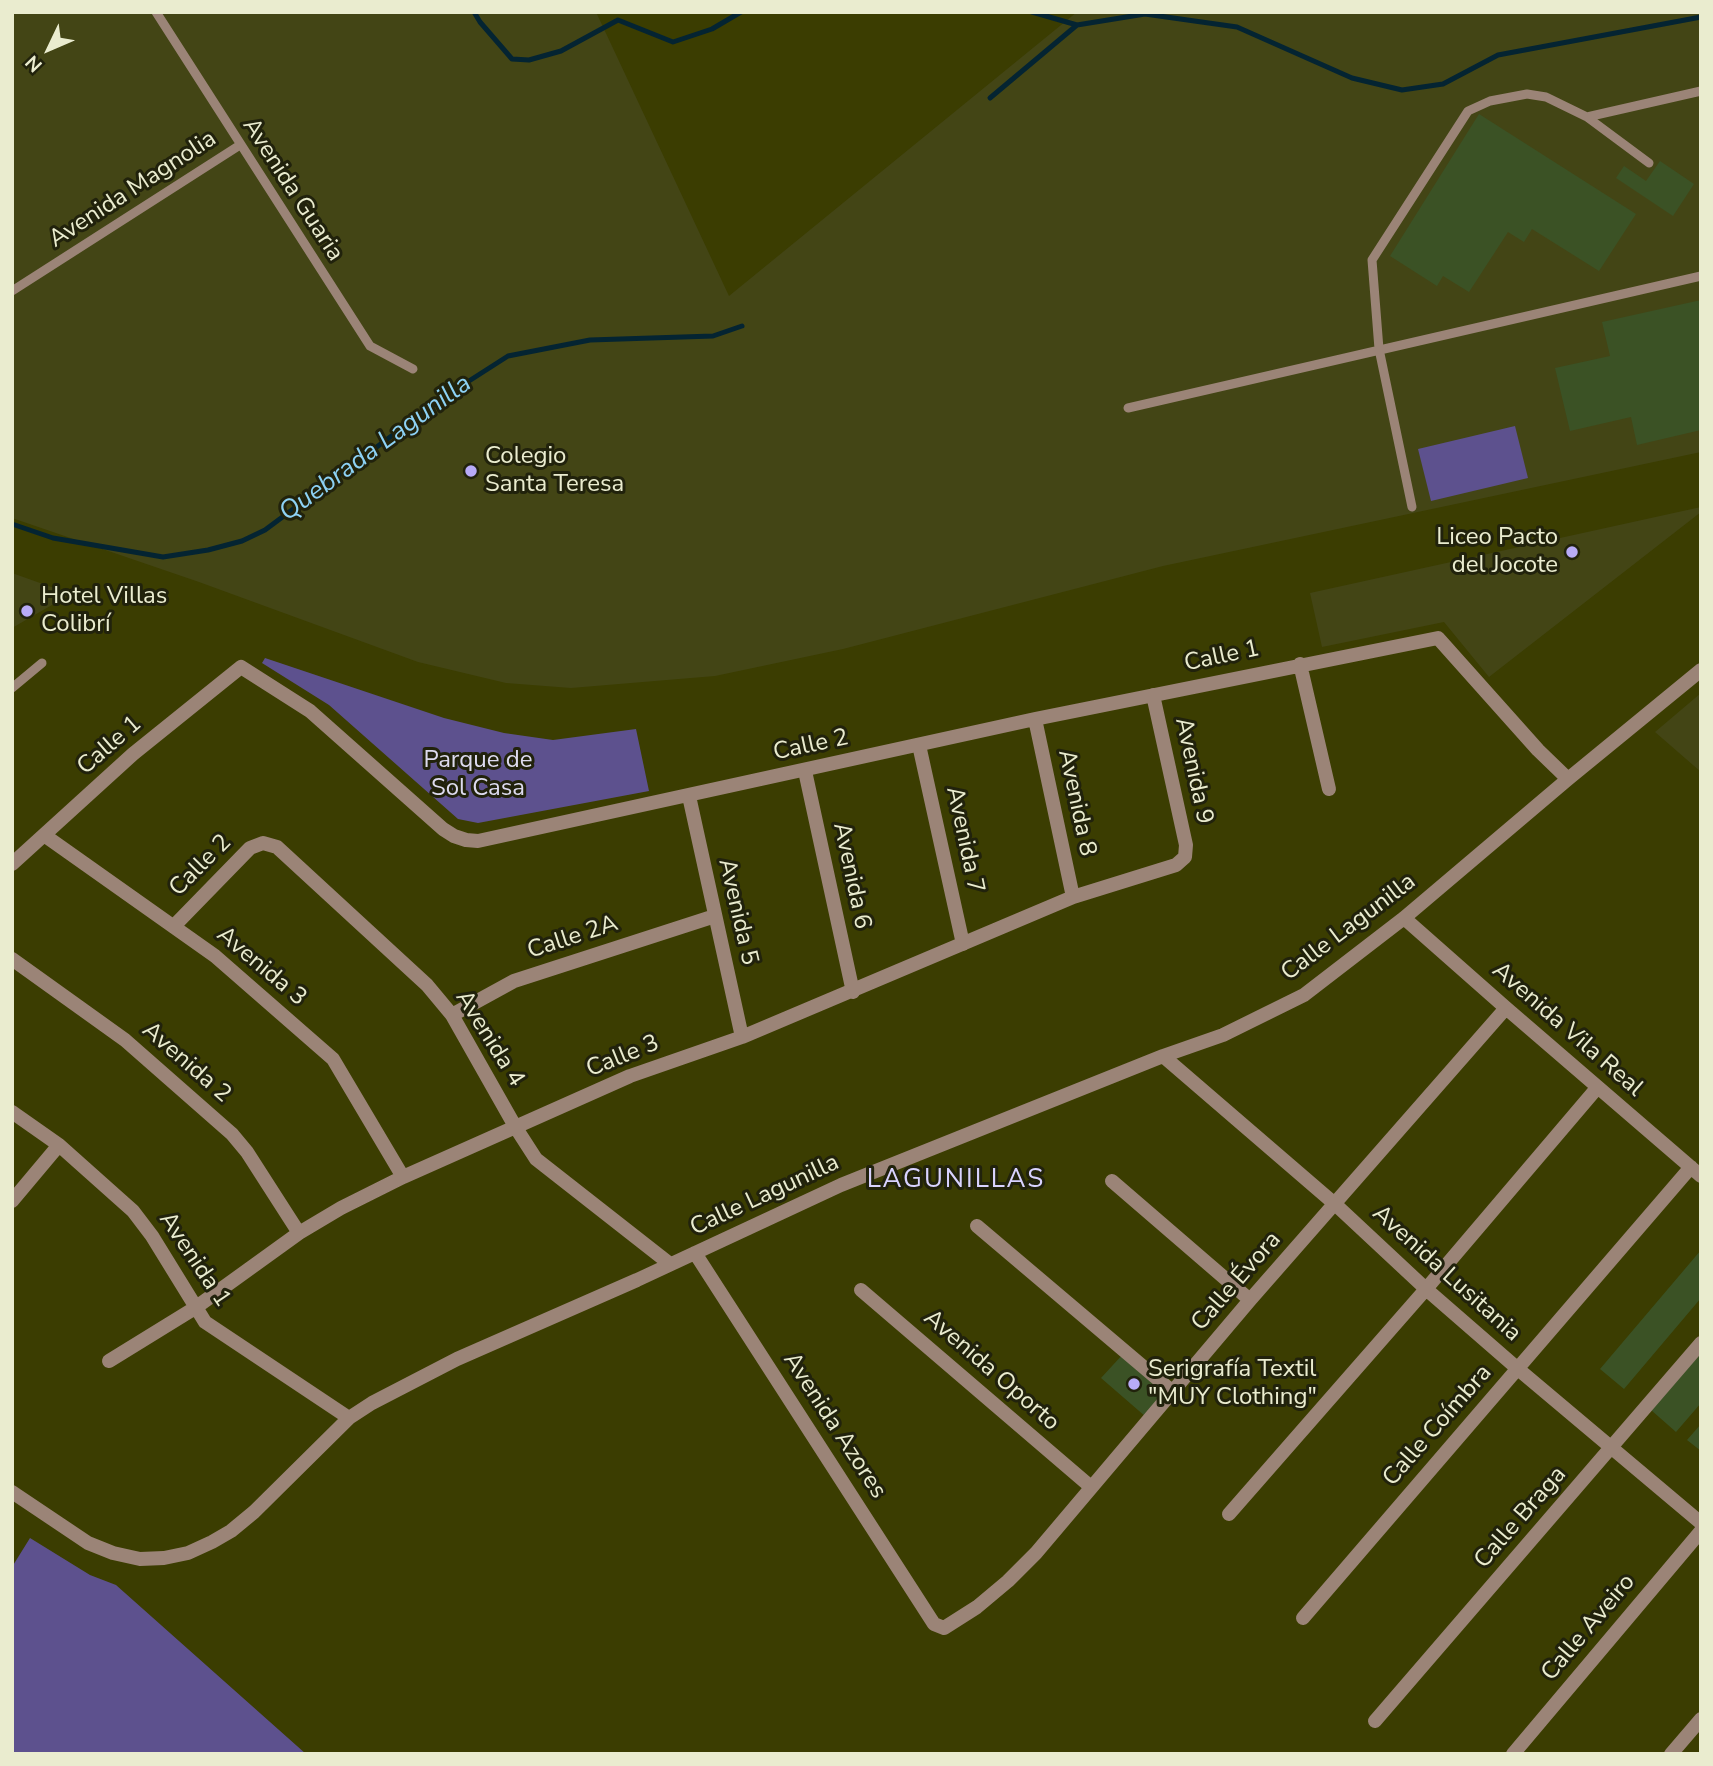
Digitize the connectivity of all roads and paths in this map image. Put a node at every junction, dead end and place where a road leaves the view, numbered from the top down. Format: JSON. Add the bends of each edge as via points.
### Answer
{"nodes":[{"id":1,"x":156,"y":12,"type":"edge"},
{"id":2,"x":1701,"y":91,"type":"edge"},
{"id":3,"x":1587,"y":117,"type":"junction"},
{"id":4,"x":240,"y":145,"type":"junction"},
{"id":5,"x":1649,"y":163,"type":"dead end"},
{"id":6,"x":1701,"y":276,"type":"edge"},
{"id":7,"x":12,"y":291,"type":"edge"},
{"id":8,"x":1380,"y":349,"type":"junction"},
{"id":9,"x":413,"y":369,"type":"dead end"},
{"id":10,"x":1128,"y":408,"type":"dead end"},
{"id":11,"x":1412,"y":507,"type":"dead end"},
{"id":12,"x":42,"y":663,"type":"dead end"},
{"id":13,"x":1300,"y":664,"type":"junction"},
{"id":14,"x":1701,"y":670,"type":"edge"},
{"id":15,"x":12,"y":688,"type":"edge"},
{"id":16,"x":1153,"y":695,"type":"junction"},
{"id":17,"x":1035,"y":719,"type":"junction"},
{"id":18,"x":919,"y":745,"type":"junction"},
{"id":19,"x":805,"y":771,"type":"junction"},
{"id":20,"x":1568,"y":779,"type":"junction"},
{"id":21,"x":1329,"y":789,"type":"dead end"},
{"id":22,"x":689,"y":796,"type":"junction"},
{"id":23,"x":44,"y":835,"type":"junction"},
{"id":24,"x":478,"y":841,"type":"joint"},
{"id":25,"x":263,"y":843,"type":"joint"},
{"id":26,"x":1185,"y":857,"type":"joint"},
{"id":27,"x":12,"y":864,"type":"edge"},
{"id":28,"x":1073,"y":897,"type":"junction"},
{"id":29,"x":715,"y":916,"type":"junction"},
{"id":30,"x":1404,"y":918,"type":"junction"},
{"id":31,"x":174,"y":926,"type":"junction"},
{"id":32,"x":963,"y":944,"type":"junction"},
{"id":33,"x":12,"y":959,"type":"edge"},
{"id":34,"x":853,"y":992,"type":"junction"},
{"id":35,"x":1506,"y":1008,"type":"junction"},
{"id":36,"x":452,"y":1015,"type":"junction"},
{"id":37,"x":743,"y":1037,"type":"junction"},
{"id":38,"x":1163,"y":1056,"type":"junction"},
{"id":39,"x":1597,"y":1088,"type":"junction"},
{"id":40,"x":12,"y":1112,"type":"edge"},
{"id":41,"x":516,"y":1128,"type":"junction"},
{"id":42,"x":60,"y":1145,"type":"junction"},
{"id":43,"x":1696,"y":1172,"type":"edge"},
{"id":44,"x":403,"y":1177,"type":"junction"},
{"id":45,"x":1112,"y":1181,"type":"dead end"},
{"id":46,"x":12,"y":1200,"type":"edge"},
{"id":47,"x":1336,"y":1205,"type":"junction"},
{"id":48,"x":977,"y":1226,"type":"dead end"},
{"id":49,"x":299,"y":1233,"type":"junction"},
{"id":50,"x":695,"y":1252,"type":"junction"},
{"id":51,"x":670,"y":1264,"type":"junction"},
{"id":52,"x":1426,"y":1289,"type":"junction"},
{"id":53,"x":862,"y":1290,"type":"dead end"},
{"id":54,"x":1250,"y":1300,"type":"junction"},
{"id":55,"x":195,"y":1308,"type":"junction"},
{"id":56,"x":1701,"y":1343,"type":"edge"},
{"id":57,"x":109,"y":1361,"type":"dead end"},
{"id":58,"x":1518,"y":1369,"type":"junction"},
{"id":59,"x":1173,"y":1392,"type":"junction"},
{"id":60,"x":349,"y":1418,"type":"junction"},
{"id":61,"x":1610,"y":1449,"type":"junction"},
{"id":62,"x":1091,"y":1487,"type":"junction"},
{"id":63,"x":12,"y":1492,"type":"edge"},
{"id":64,"x":1229,"y":1514,"type":"dead end"},
{"id":65,"x":1701,"y":1523,"type":"edge"},
{"id":66,"x":1701,"y":1531,"type":"edge"},
{"id":67,"x":1303,"y":1618,"type":"dead end"},
{"id":68,"x":934,"y":1624,"type":"joint"},
{"id":69,"x":1701,"y":1719,"type":"edge"},
{"id":70,"x":1375,"y":1721,"type":"dead end"},
{"id":71,"x":1513,"y":1754,"type":"edge"},
{"id":72,"x":1671,"y":1754,"type":"edge"}],
"edges":[{"from":1,"to":4,"type":"lane","name":"Avenida Guaria"},
{"from":2,"to":3,"type":"lane"},
{"from":3,"to":5,"type":"lane"},
{"from":3,"to":8,"type":"lane","via":[[1546,97],[1527,94],[1490,101],[1468,111],[1372,260]]},
{"from":4,"to":7,"type":"lane","name":"Avenida Magnolia"},
{"from":4,"to":9,"type":"lane","name":"Avenida Guaria","via":[[370,346]]},
{"from":6,"to":8,"type":"lane"},
{"from":8,"to":10,"type":"lane"},
{"from":8,"to":11,"type":"lane"},
{"from":12,"to":15,"type":"lane"},
{"from":13,"to":16,"type":"street","name":"Calle 1"},
{"from":13,"to":20,"type":"street","name":"Calle 1","via":[[1438,638]]},
{"from":13,"to":21,"type":"street"},
{"from":14,"to":20,"type":"street","name":"Calle Lagunilla"},
{"from":16,"to":17,"type":"street","name":"Calle 2"},
{"from":16,"to":26,"type":"street","name":"Avenida 9"},
{"from":17,"to":18,"type":"street","name":"Calle 2"},
{"from":17,"to":28,"type":"street","name":"Avenida 8"},
{"from":18,"to":19,"type":"street","name":"Calle 2"},
{"from":18,"to":32,"type":"street","name":"Avenida 7"},
{"from":19,"to":22,"type":"street","name":"Calle 2"},
{"from":19,"to":34,"type":"street","name":"Avenida 6"},
{"from":20,"to":30,"type":"street","name":"Calle Lagunilla"},
{"from":22,"to":24,"type":"street","name":"Calle 2"},
{"from":22,"to":29,"type":"street","name":"Avenida 5"},
{"from":23,"to":24,"type":"street","name":"Calle 1","via":[[133,754],[241,667],[310,711],[443,829]]},
{"from":23,"to":27,"type":"street","name":"Calle 1"},
{"from":23,"to":31,"type":"street","name":"Avenida 3"},
{"from":25,"to":31,"type":"street","name":"Calle 2","via":[[250,848]]},
{"from":25,"to":36,"type":"street","name":"Avenida 4","via":[[287,856],[427,985]]},
{"from":26,"to":28,"type":"street","name":"Calle 3","via":[[1176,864]]},
{"from":28,"to":32,"type":"street","name":"Calle 3"},
{"from":29,"to":36,"type":"street","name":"Calle 2A","via":[[514,981]]},
{"from":29,"to":37,"type":"street","name":"Avenida 5"},
{"from":30,"to":35,"type":"street","name":"Avenida Vila Real"},
{"from":30,"to":38,"type":"street","name":"Calle Lagunilla","via":[[1304,995],[1223,1035]]},
{"from":31,"to":44,"type":"street","name":"Avenida 3","via":[[333,1059]]},
{"from":32,"to":34,"type":"street","name":"Calle 3"},
{"from":33,"to":49,"type":"street","name":"Avenida 2","via":[[125,1040],[232,1134]]},
{"from":34,"to":37,"type":"street","name":"Calle 3"},
{"from":35,"to":39,"type":"street","name":"Avenida Vila Real"},
{"from":35,"to":47,"type":"street","name":"Calle Évora"},
{"from":36,"to":41,"type":"street","name":"Avenida 4"},
{"from":37,"to":41,"type":"street","name":"Calle 3","via":[[630,1076]]},
{"from":38,"to":47,"type":"street","name":"Avenida Lusitania"},
{"from":38,"to":50,"type":"street","name":"Calle Lagunilla","via":[[841,1185]]},
{"from":39,"to":43,"type":"street","name":"Avenida Vila Real"},
{"from":39,"to":52,"type":"street"},
{"from":40,"to":42,"type":"street","name":"Avenida 1"},
{"from":41,"to":44,"type":"street","name":"Calle 3"},
{"from":41,"to":51,"type":"street","name":"Avenida 4","via":[[536,1159]]},
{"from":42,"to":46,"type":"street"},
{"from":42,"to":55,"type":"street","name":"Avenida 1","via":[[133,1211]]},
{"from":43,"to":58,"type":"street","name":"Calle Coímbra"},
{"from":44,"to":49,"type":"street","name":"Calle 3"},
{"from":45,"to":54,"type":"street"},
{"from":47,"to":52,"type":"street","name":"Avenida Lusitania"},
{"from":47,"to":54,"type":"street","name":"Calle Évora"},
{"from":48,"to":59,"type":"street"},
{"from":49,"to":55,"type":"street","name":"Calle 3"},
{"from":50,"to":51,"type":"street","name":"Calle Lagunilla"},
{"from":50,"to":68,"type":"street","name":"Avenida Azores"},
{"from":51,"to":60,"type":"street","name":"Calle Lagunilla","via":[[457,1359]]},
{"from":52,"to":58,"type":"street","name":"Avenida Lusitania"},
{"from":52,"to":64,"type":"street"},
{"from":53,"to":62,"type":"street","name":"Avenida Oporto"},
{"from":54,"to":59,"type":"street","name":"Calle Évora"},
{"from":55,"to":57,"type":"street","name":"Calle 3"},
{"from":55,"to":60,"type":"street","name":"Avenida 1","via":[[205,1322]]},
{"from":56,"to":61,"type":"street","name":"Calle Braga"},
{"from":58,"to":61,"type":"street","name":"Avenida Lusitania"},
{"from":58,"to":67,"type":"street","name":"Calle Coímbra"},
{"from":59,"to":62,"type":"street","name":"Calle Évora"},
{"from":60,"to":63,"type":"street","name":"Calle Lagunilla","via":[[246,1518],[188,1553],[140,1559],[113,1553],[88,1543]]},
{"from":61,"to":65,"type":"street","name":"Avenida Lusitania"},
{"from":61,"to":70,"type":"street","name":"Calle Braga"},
{"from":62,"to":68,"type":"street","name":"Calle Évora","via":[[1008,1581],[944,1628]]},
{"from":66,"to":71,"type":"street","name":"Calle Aveiro"},
{"from":69,"to":72,"type":"street"}]}
